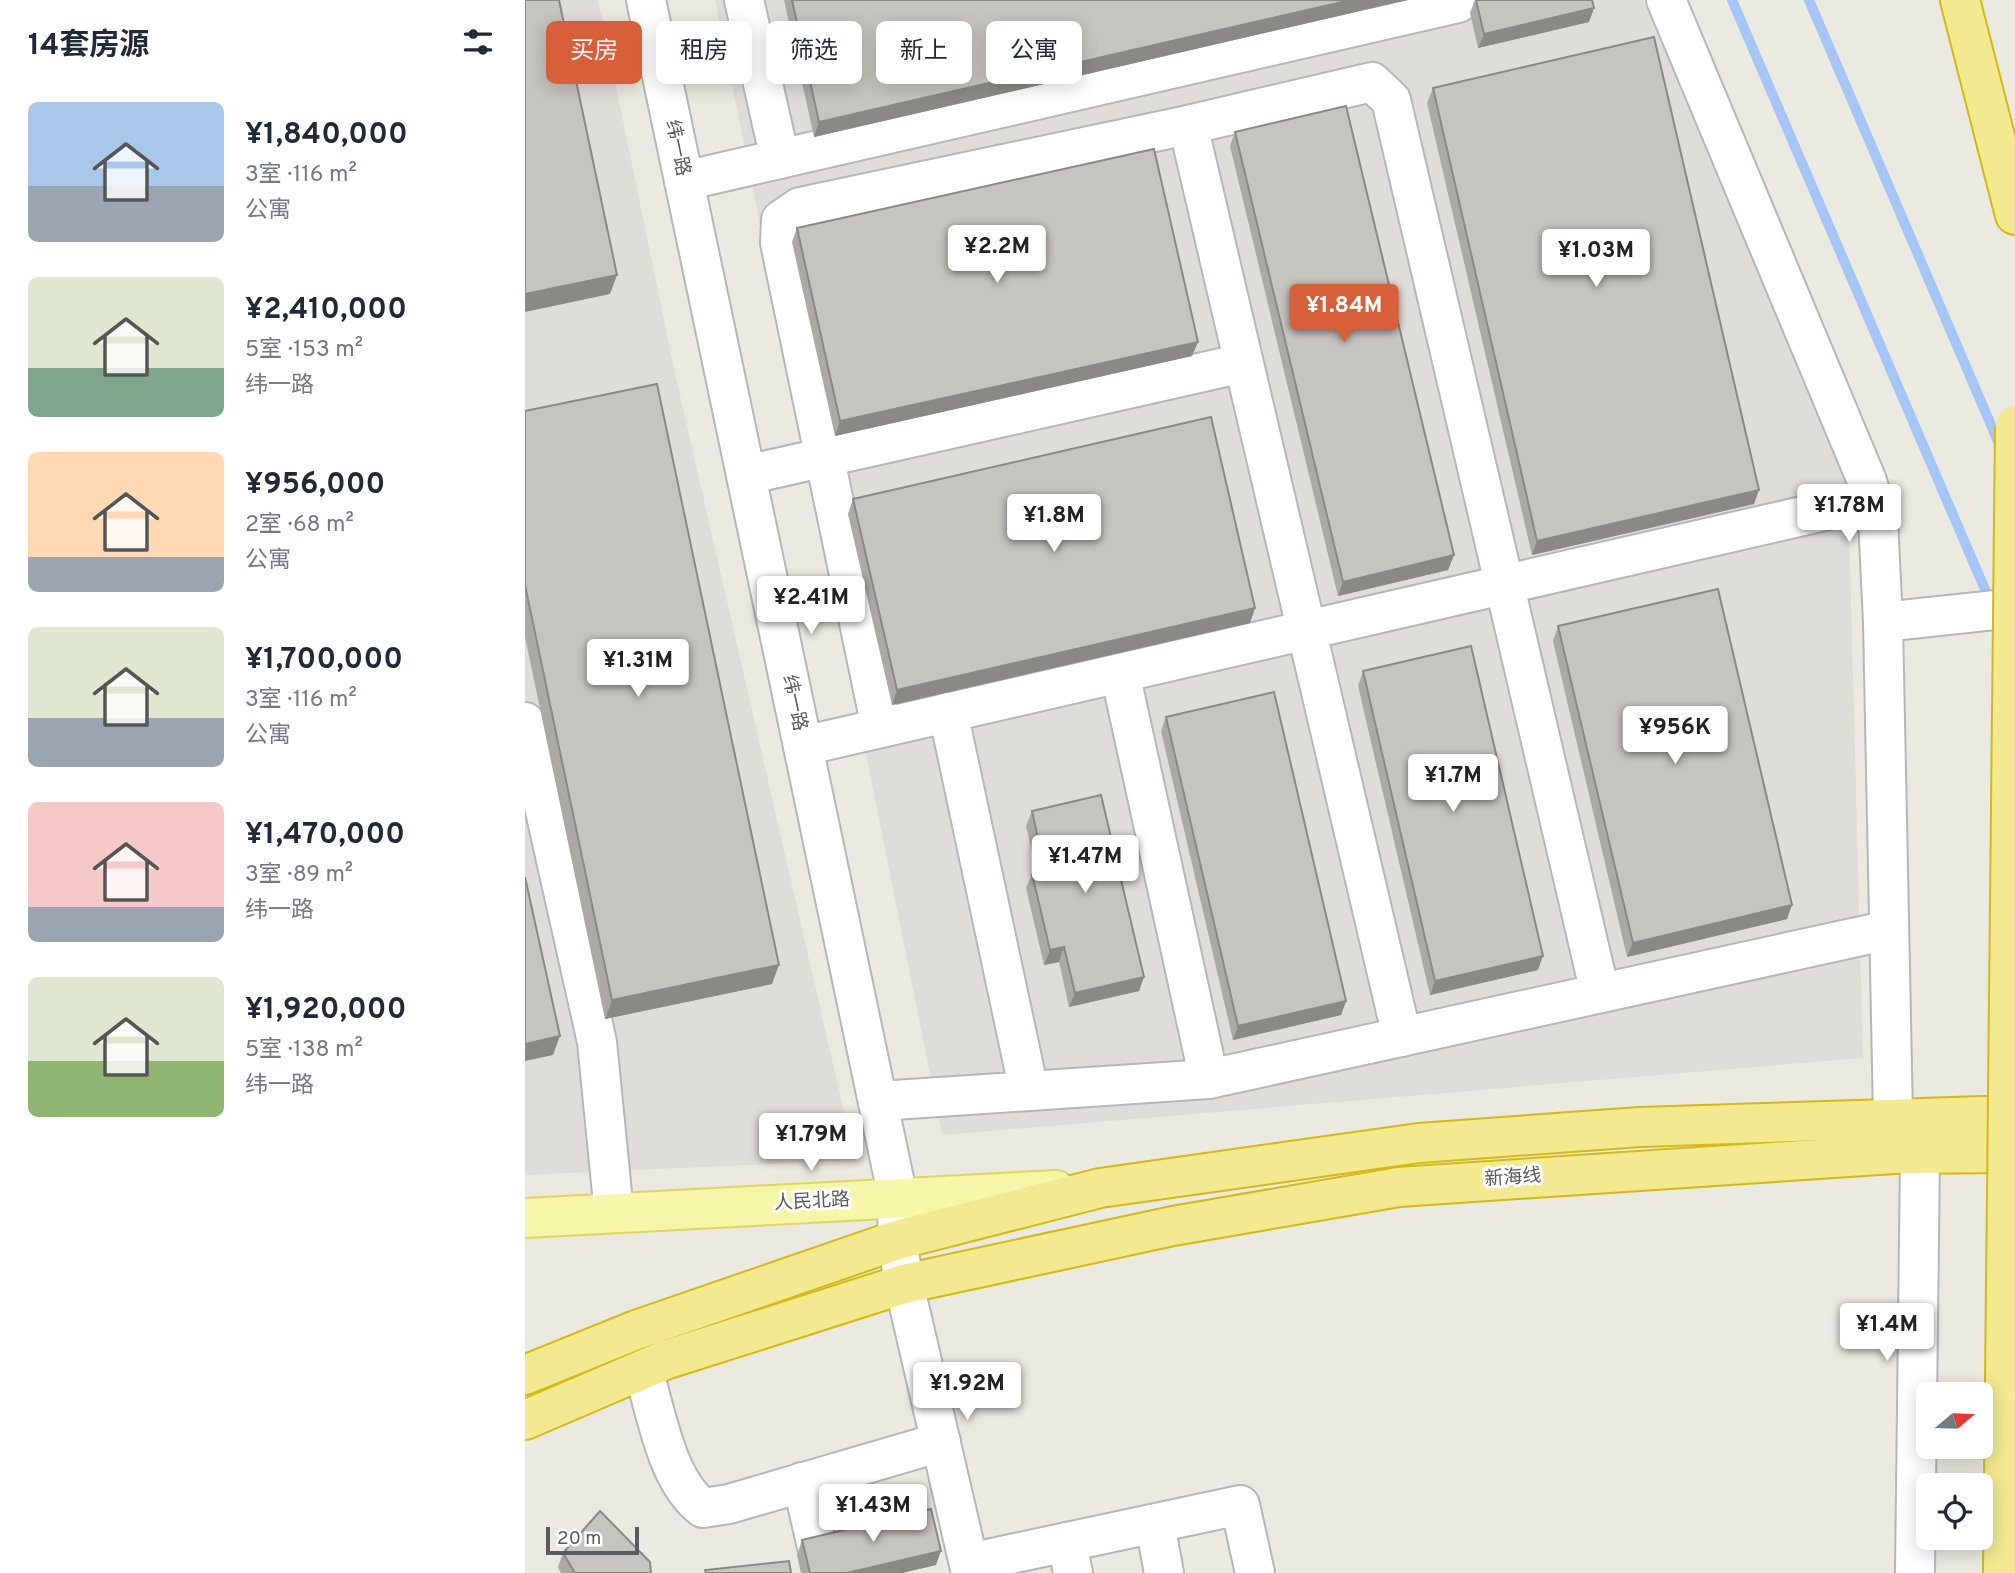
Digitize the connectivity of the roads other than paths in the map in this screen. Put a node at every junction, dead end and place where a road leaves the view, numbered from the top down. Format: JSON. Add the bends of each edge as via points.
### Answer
{"nodes":[{"id":1,"x":646,"y":0,"type":"edge"},
{"id":2,"x":744,"y":0,"type":"edge"},
{"id":3,"x":1457,"y":0,"type":"edge"},
{"id":4,"x":1665,"y":0,"type":"edge"},
{"id":5,"x":1960,"y":0,"type":"edge"},
{"id":6,"x":1188,"y":125,"type":"junction"},
{"id":7,"x":780,"y":159,"type":"junction"},
{"id":8,"x":684,"y":181,"type":"junction"},
{"id":9,"x":2015,"y":215,"type":"edge"},
{"id":10,"x":1243,"y":363,"type":"junction"},
{"id":11,"x":2015,"y":426,"type":"edge"},
{"id":12,"x":824,"y":457,"type":"junction"},
{"id":13,"x":746,"y":475,"type":"junction"},
{"id":14,"x":1872,"y":500,"type":"junction"},
{"id":15,"x":1504,"y":584,"type":"junction"},
{"id":16,"x":2015,"y":608,"type":"edge"},
{"id":17,"x":1884,"y":622,"type":"junction"},
{"id":18,"x":1306,"y":630,"type":"junction"},
{"id":19,"x":1120,"y":673,"type":"junction"},
{"id":20,"x":949,"y":712,"type":"junction"},
{"id":21,"x":525,"y":722,"type":"edge"},
{"id":22,"x":881,"y":728,"type":"junction"},
{"id":23,"x":803,"y":746,"type":"junction"},
{"id":24,"x":1889,"y":930,"type":"junction"},
{"id":25,"x":1600,"y":993,"type":"junction"},
{"id":26,"x":1402,"y":1037,"type":"junction"},
{"id":27,"x":1209,"y":1079,"type":"junction"},
{"id":28,"x":1030,"y":1091,"type":"junction"},
{"id":29,"x":879,"y":1101,"type":"junction"},
{"id":30,"x":2015,"y":1115,"type":"edge"},
{"id":31,"x":1893,"y":1117,"type":"junction"},
{"id":32,"x":2015,"y":1153,"type":"edge"},
{"id":33,"x":1920,"y":1154,"type":"junction"},
{"id":34,"x":1100,"y":1188,"type":"junction"},
{"id":35,"x":898,"y":1198,"type":"junction"},
{"id":36,"x":614,"y":1213,"type":"junction"},
{"id":37,"x":525,"y":1218,"type":"edge"},
{"id":38,"x":897,"y":1240,"type":"junction"},
{"id":39,"x":904,"y":1284,"type":"junction"},
{"id":40,"x":643,"y":1370,"type":"junction"},
{"id":41,"x":525,"y":1374,"type":"edge"},
{"id":42,"x":525,"y":1420,"type":"edge"},
{"id":43,"x":941,"y":1442,"type":"junction"},
{"id":44,"x":802,"y":1482,"type":"junction"},
{"id":45,"x":1155,"y":1524,"type":"junction"},
{"id":46,"x":1070,"y":1557,"type":"edge"},
{"id":47,"x":970,"y":1568,"type":"edge"},
{"id":48,"x":823,"y":1573,"type":"edge"},
{"id":49,"x":1164,"y":1573,"type":"edge"},
{"id":50,"x":1255,"y":1573,"type":"edge"},
{"id":51,"x":1915,"y":1573,"type":"edge"},
{"id":52,"x":2003,"y":1573,"type":"edge"}],
"edges":[{"from":1,"to":8,"type":"street","name":"纬一路"},
{"from":2,"to":7,"type":"street"},
{"from":3,"to":7,"type":"street"},
{"from":4,"to":14,"type":"street"},
{"from":5,"to":9,"type":"highway"},
{"from":6,"to":10,"type":"street"},
{"from":6,"to":12,"type":"street","via":[[800,207],[781,219],[780,243]]},
{"from":6,"to":15,"type":"street","via":[[1372,82],[1391,100]]},
{"from":7,"to":8,"type":"street"},
{"from":8,"to":13,"type":"street","name":"纬一路"},
{"from":10,"to":12,"type":"street"},
{"from":10,"to":18,"type":"street"},
{"from":11,"to":52,"type":"highway","bridge":true},
{"from":12,"to":13,"type":"street"},
{"from":12,"to":22,"type":"street"},
{"from":13,"to":23,"type":"street","name":"纬一路"},
{"from":14,"to":15,"type":"street"},
{"from":14,"to":17,"type":"street","via":[[1878,519]]},
{"from":15,"to":18,"type":"street"},
{"from":15,"to":25,"type":"street"},
{"from":16,"to":17,"type":"street"},
{"from":17,"to":24,"type":"street"},
{"from":18,"to":19,"type":"street"},
{"from":18,"to":26,"type":"street"},
{"from":19,"to":20,"type":"street"},
{"from":19,"to":27,"type":"street"},
{"from":20,"to":22,"type":"street"},
{"from":20,"to":28,"type":"street"},
{"from":21,"to":36,"type":"street","via":[[597,1042]]},
{"from":22,"to":23,"type":"street"},
{"from":23,"to":29,"type":"street","name":"纬一路"},
{"from":24,"to":25,"type":"street"},
{"from":24,"to":31,"type":"street"},
{"from":25,"to":26,"type":"street"},
{"from":26,"to":27,"type":"street"},
{"from":27,"to":28,"type":"street"},
{"from":28,"to":29,"type":"street"},
{"from":29,"to":35,"type":"street","name":"纬一路"},
{"from":30,"to":31,"type":"highway"},
{"from":31,"to":34,"type":"highway","via":[[1640,1127],[1419,1143]]},
{"from":32,"to":33,"type":"highway","name":"新海线"},
{"from":33,"to":39,"type":"highway","name":"新海线","via":[[1399,1187],[1173,1226]]},
{"from":33,"to":51,"type":"street"},
{"from":34,"to":35,"type":"main road","name":"人民北路"},
{"from":34,"to":38,"type":"highway"},
{"from":35,"to":36,"type":"main road","name":"人民北路"},
{"from":35,"to":38,"type":"street","name":"纬一路"},
{"from":36,"to":37,"type":"main road","name":"人民北路"},
{"from":38,"to":39,"type":"street","name":"纬一路"},
{"from":38,"to":41,"type":"highway","via":[[636,1330]]},
{"from":39,"to":40,"type":"highway","name":"新海线"},
{"from":39,"to":43,"type":"street","name":"纬一路"},
{"from":40,"to":42,"type":"highway","name":"新海线"},
{"from":40,"to":44,"type":"street","via":[[677,1479],[703,1508]]},
{"from":43,"to":44,"type":"street"},
{"from":43,"to":47,"type":"street","name":"纬一路"},
{"from":44,"to":48,"type":"street"},
{"from":45,"to":46,"type":"street"},
{"from":45,"to":49,"type":"street"},
{"from":45,"to":50,"type":"street","via":[[1240,1505]]},
{"from":46,"to":47,"type":"street"}]}
